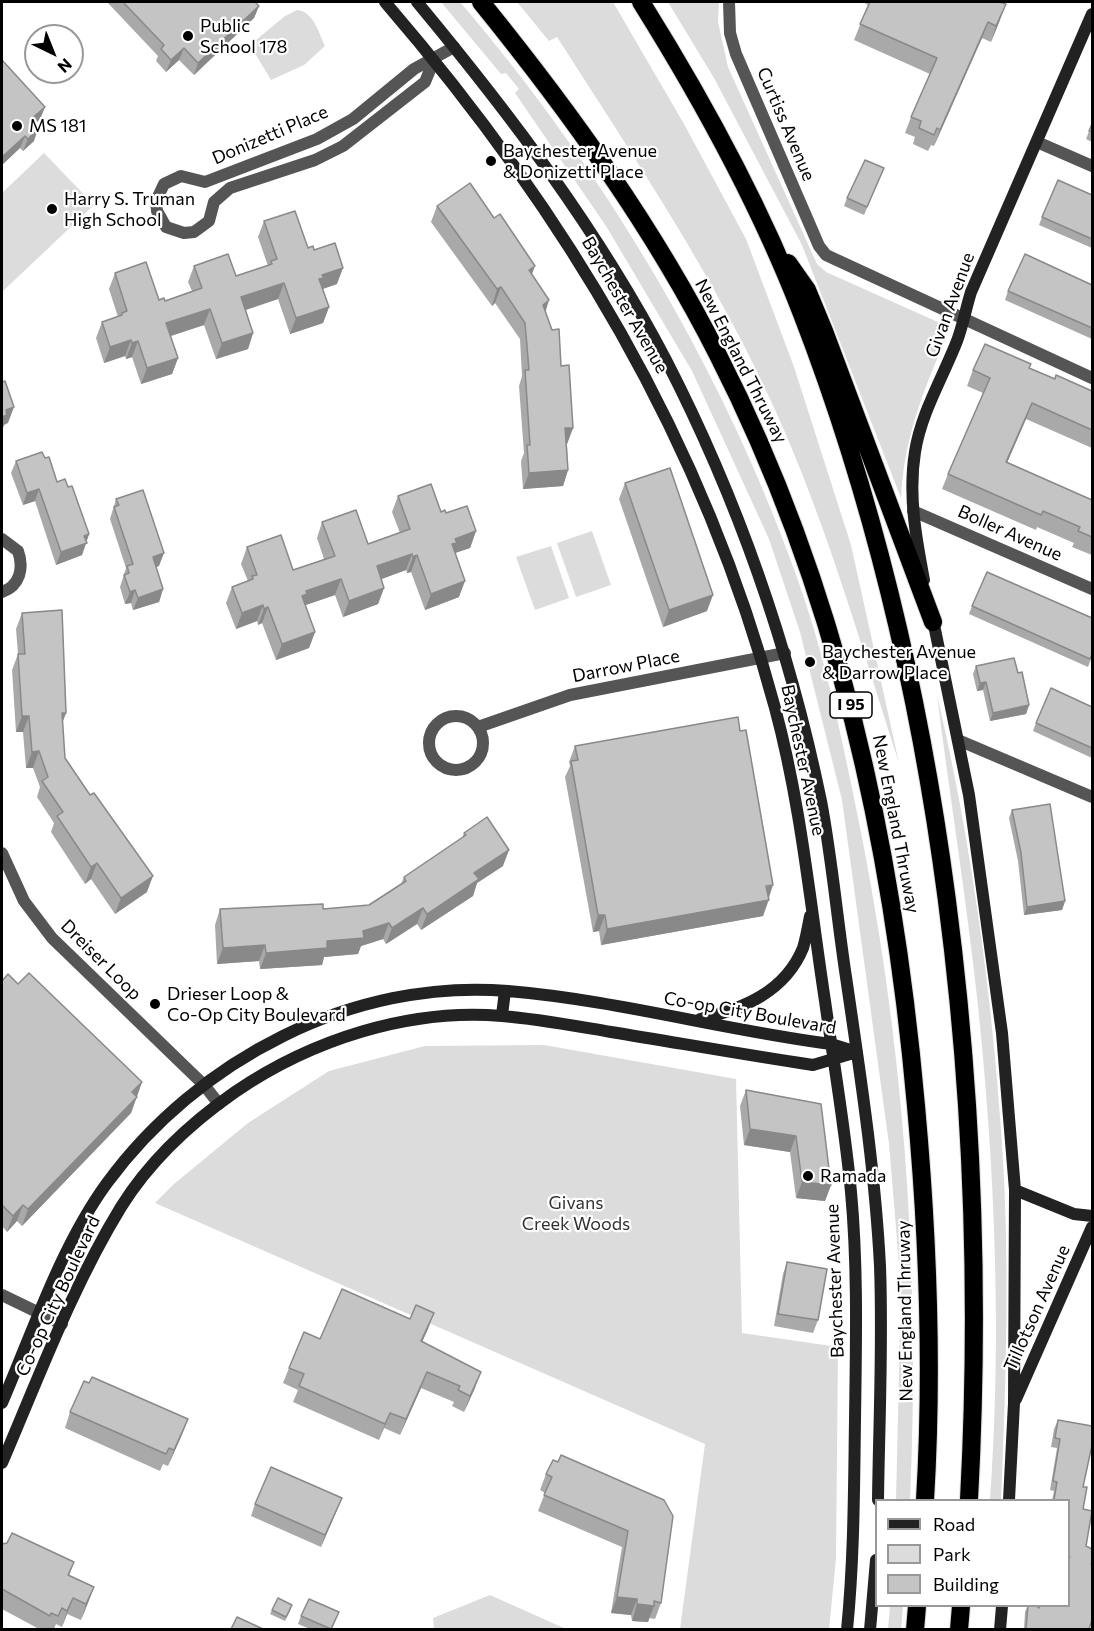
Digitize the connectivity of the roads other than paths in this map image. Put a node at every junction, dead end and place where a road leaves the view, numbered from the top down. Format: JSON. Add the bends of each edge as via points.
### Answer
{"nodes":[{"id":1,"x":385,"y":2,"type":"edge"},
{"id":2,"x":417,"y":2,"type":"edge"},
{"id":3,"x":481,"y":2,"type":"edge"},
{"id":4,"x":641,"y":2,"type":"edge"},
{"id":5,"x":729,"y":2,"type":"edge"},
{"id":6,"x":1092,"y":14,"type":"edge"},
{"id":7,"x":454,"y":47,"type":"junction"},
{"id":8,"x":434,"y":60,"type":"junction"},
{"id":9,"x":1037,"y":142,"type":"junction"},
{"id":10,"x":1092,"y":166,"type":"edge"},
{"id":11,"x":766,"y":232,"type":"junction"},
{"id":12,"x":963,"y":320,"type":"junction"},
{"id":13,"x":1092,"y":378,"type":"edge"},
{"id":14,"x":913,"y":512,"type":"junction"},
{"id":15,"x":2,"y":539,"type":"edge"},
{"id":16,"x":1092,"y":589,"type":"edge"},
{"id":17,"x":2,"y":592,"type":"edge"},
{"id":18,"x":933,"y":622,"type":"junction"},
{"id":19,"x":785,"y":653,"type":"junction"},
{"id":20,"x":760,"y":658,"type":"junction"},
{"id":21,"x":478,"y":727,"type":"junction"},
{"id":22,"x":958,"y":740,"type":"junction"},
{"id":23,"x":1092,"y":798,"type":"edge"},
{"id":24,"x":2,"y":853,"type":"edge"},
{"id":25,"x":812,"y":909,"type":"junction"},
{"id":26,"x":505,"y":991,"type":"junction"},
{"id":27,"x":502,"y":1016,"type":"junction"},
{"id":28,"x":693,"y":1021,"type":"junction"},
{"id":29,"x":831,"y":1044,"type":"junction"},
{"id":30,"x":857,"y":1052,"type":"junction"},
{"id":31,"x":834,"y":1061,"type":"junction"},
{"id":32,"x":204,"y":1085,"type":"junction"},
{"id":33,"x":219,"y":1104,"type":"junction"},
{"id":34,"x":1015,"y":1190,"type":"junction"},
{"id":35,"x":1092,"y":1216,"type":"edge"},
{"id":36,"x":1092,"y":1227,"type":"edge"},
{"id":37,"x":2,"y":1295,"type":"edge"},
{"id":38,"x":41,"y":1313,"type":"junction"},
{"id":39,"x":63,"y":1324,"type":"junction"},
{"id":40,"x":2,"y":1403,"type":"edge"},
{"id":41,"x":1014,"y":1403,"type":"junction"},
{"id":42,"x":2,"y":1463,"type":"edge"},
{"id":43,"x":878,"y":1499,"type":"edge"},
{"id":44,"x":925,"y":1499,"type":"edge"},
{"id":45,"x":969,"y":1499,"type":"edge"},
{"id":46,"x":1009,"y":1499,"type":"edge"},
{"id":47,"x":875,"y":1572,"type":"edge"},
{"id":48,"x":917,"y":1607,"type":"edge"},
{"id":49,"x":961,"y":1607,"type":"edge"},
{"id":50,"x":1002,"y":1607,"type":"edge"},
{"id":51,"x":847,"y":1629,"type":"edge"},
{"id":52,"x":870,"y":1629,"type":"edge"},
{"id":53,"x":915,"y":1629,"type":"edge"},
{"id":54,"x":959,"y":1629,"type":"edge"},
{"id":55,"x":1000,"y":1629,"type":"edge"}],
"edges":[{"from":1,"to":8,"type":"main road","name":"Baychester Avenue"},
{"from":2,"to":7,"type":"main road","name":"Baychester Avenue"},
{"from":3,"to":44,"type":"highway","name":"New England Thruway","number":"I 95","via":[[579,129],[641,221],[705,330],[781,492],[830,631],[874,808],[912,1056],[927,1274]]},
{"from":4,"to":11,"type":"highway","name":"New England Thruway","via":[[704,107]]},
{"from":5,"to":12,"type":"street","name":"Curtiss Avenue","via":[[730,33],[736,54],[825,255]]},
{"from":6,"to":9,"type":"main road","name":"Givan Avenue"},
{"from":7,"to":8,"type":"street","name":"Donizetti Place"},
{"from":7,"to":19,"type":"main road","name":"Baychester Avenue","via":[[553,176],[651,332],[730,499],[759,571]]},
{"from":8,"to":8,"type":"street","name":"Donizetti Place","via":[[414,69],[353,118],[318,139],[205,182],[190,176],[172,179],[164,184],[156,201],[160,220],[166,227],[184,233],[202,228],[209,221],[214,202],[230,188],[315,160],[368,128],[425,82]]},
{"from":8,"to":20,"type":"main road","name":"Baychester Avenue","via":[[508,154],[558,226],[634,353],[710,513]]},
{"from":9,"to":10,"type":"street"},
{"from":9,"to":12,"type":"main road","name":"Givan Avenue","via":[[971,292]]},
{"from":11,"to":18,"type":"highway","via":[[807,290]]},
{"from":11,"to":45,"type":"highway","name":"New England Thruway","via":[[801,312],[854,462],[902,652],[931,801],[957,1003],[970,1177],[974,1332]]},
{"from":12,"to":13,"type":"street"},
{"from":12,"to":14,"type":"main road","name":"Givan Avenue","via":[[921,427],[915,452]]},
{"from":14,"to":16,"type":"street","name":"Boller Avenue"},
{"from":14,"to":18,"type":"main road","name":"Givan Avenue"},
{"from":15,"to":17,"type":"street","via":[[18,551],[22,569],[14,585]]},
{"from":18,"to":22,"type":"main road"},
{"from":19,"to":20,"type":"street","name":"Darrow Place"},
{"from":19,"to":30,"type":"main road","name":"Baychester Avenue","via":[[821,804]]},
{"from":20,"to":21,"type":"street","name":"Darrow Place","via":[[570,694]]},
{"from":20,"to":25,"type":"main road","name":"Baychester Avenue","via":[[789,768]]},
{"from":21,"to":21,"type":"street","via":[[462,717],[443,719],[431,733],[430,752],[434,760],[448,770],[473,765],[483,743]]},
{"from":22,"to":23,"type":"street"},
{"from":22,"to":34,"type":"main road","via":[[993,954]]},
{"from":24,"to":32,"type":"street","name":"Dreiser Loop","via":[[24,901],[52,938]]},
{"from":25,"to":28,"type":"main road","via":[[802,949],[779,983],[762,998]]},
{"from":25,"to":29,"type":"main road","name":"Baychester Avenue"},
{"from":26,"to":27,"type":"main road"},
{"from":26,"to":28,"type":"main road","name":"Co-op City Boulevard"},
{"from":26,"to":32,"type":"main road","name":"Co-op City Boulevard","via":[[428,994],[341,1013],[254,1051]]},
{"from":27,"to":31,"type":"main road","name":"Co-op City Boulevard","via":[[813,1065]]},
{"from":27,"to":33,"type":"main road","name":"Co-op City Boulevard","via":[[442,1017],[356,1034],[276,1067]]},
{"from":28,"to":29,"type":"main road","name":"Co-op City Boulevard"},
{"from":29,"to":30,"type":"main road","name":"Co-op City Boulevard"},
{"from":29,"to":31,"type":"main road","name":"Baychester Avenue"},
{"from":30,"to":31,"type":"main road","name":"Co-op City Boulevard"},
{"from":30,"to":43,"type":"main road","name":"Baychester Avenue","via":[[879,1259]]},
{"from":31,"to":51,"type":"main road","name":"Baychester Avenue","via":[[850,1182],[856,1280],[855,1517]]},
{"from":32,"to":33,"type":"street","name":"Dreiser Loop"},
{"from":32,"to":38,"type":"main road","name":"Co-op City Boulevard","via":[[153,1129],[107,1184],[77,1231]]},
{"from":33,"to":39,"type":"main road","name":"Co-op City Boulevard","via":[[168,1149],[122,1204],[92,1257]]},
{"from":34,"to":35,"type":"main road","via":[[1074,1214]]},
{"from":34,"to":41,"type":"main road"},
{"from":36,"to":41,"type":"main road","name":"Tillotson Avenue"},
{"from":37,"to":38,"type":"street"},
{"from":38,"to":39,"type":"street"},
{"from":38,"to":40,"type":"main road","name":"Co-op City Boulevard"},
{"from":39,"to":42,"type":"main road","name":"Co-op City Boulevard"},
{"from":41,"to":46,"type":"main road"},
{"from":47,"to":52,"type":"main road"},
{"from":48,"to":53,"type":"highway"},
{"from":49,"to":54,"type":"highway"},
{"from":50,"to":55,"type":"main road"}]}
